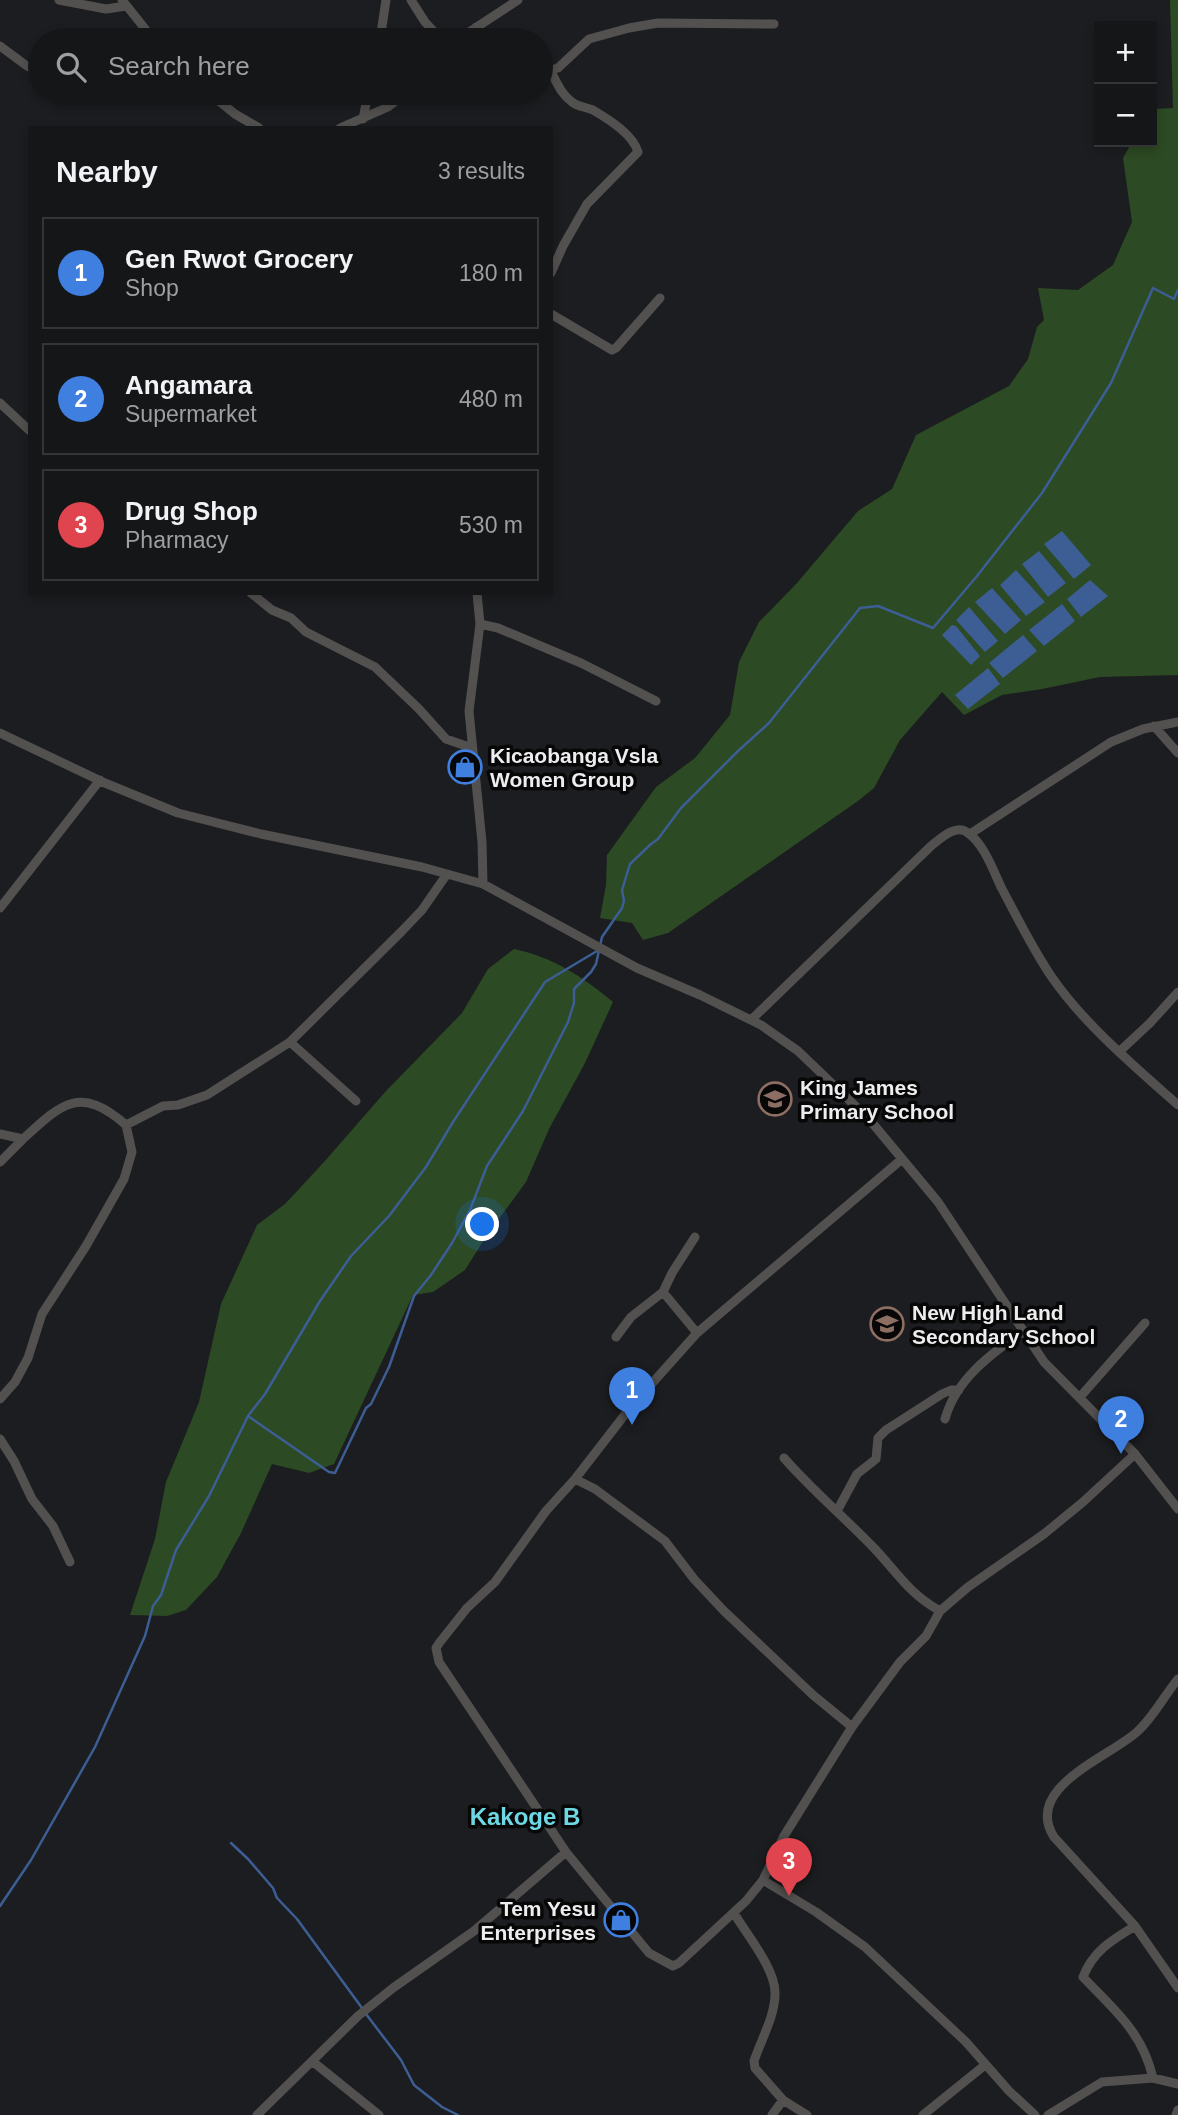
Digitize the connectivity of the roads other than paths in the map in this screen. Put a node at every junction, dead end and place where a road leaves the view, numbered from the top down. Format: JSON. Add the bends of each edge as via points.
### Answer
{"nodes":[{"id":1,"x":59,"y":0,"type":"edge"},
{"id":2,"x":386,"y":0,"type":"edge"},
{"id":3,"x":411,"y":0,"type":"edge"},
{"id":4,"x":518,"y":0,"type":"edge"},
{"id":5,"x":124,"y":3,"type":"edge"},
{"id":6,"x":774,"y":24,"type":"dead end"},
{"id":7,"x":477,"y":27,"type":"edge"},
{"id":8,"x":144,"y":28,"type":"edge"},
{"id":9,"x":382,"y":28,"type":"edge"},
{"id":10,"x":431,"y":28,"type":"edge"},
{"id":11,"x":0,"y":46,"type":"edge"},
{"id":12,"x":28,"y":66,"type":"edge"},
{"id":13,"x":553,"y":66,"type":"edge"},
{"id":14,"x":553,"y":80,"type":"edge"},
{"id":15,"x":223,"y":105,"type":"edge"},
{"id":16,"x":366,"y":105,"type":"edge"},
{"id":17,"x":391,"y":105,"type":"edge"},
{"id":18,"x":363,"y":119,"type":"junction"},
{"id":19,"x":256,"y":126,"type":"edge"},
{"id":20,"x":345,"y":126,"type":"edge"},
{"id":21,"x":553,"y":268,"type":"edge"},
{"id":22,"x":660,"y":298,"type":"dead end"},
{"id":23,"x":553,"y":315,"type":"edge"},
{"id":24,"x":0,"y":403,"type":"edge"},
{"id":25,"x":28,"y":429,"type":"edge"},
{"id":26,"x":253,"y":595,"type":"edge"},
{"id":27,"x":477,"y":595,"type":"edge"},
{"id":28,"x":480,"y":624,"type":"junction"},
{"id":29,"x":656,"y":701,"type":"dead end"},
{"id":30,"x":1178,"y":722,"type":"edge"},
{"id":31,"x":1154,"y":726,"type":"junction"},
{"id":32,"x":0,"y":733,"type":"edge"},
{"id":33,"x":472,"y":748,"type":"junction"},
{"id":34,"x":1178,"y":753,"type":"edge"},
{"id":35,"x":100,"y":780,"type":"junction"},
{"id":36,"x":970,"y":834,"type":"junction"},
{"id":37,"x":447,"y":874,"type":"junction"},
{"id":38,"x":483,"y":884,"type":"junction"},
{"id":39,"x":0,"y":908,"type":"edge"},
{"id":40,"x":1178,"y":992,"type":"edge"},
{"id":41,"x":751,"y":1020,"type":"junction"},
{"id":42,"x":290,"y":1042,"type":"junction"},
{"id":43,"x":1120,"y":1051,"type":"junction"},
{"id":44,"x":356,"y":1101,"type":"dead end"},
{"id":45,"x":1178,"y":1105,"type":"edge"},
{"id":46,"x":126,"y":1125,"type":"junction"},
{"id":47,"x":0,"y":1134,"type":"edge"},
{"id":48,"x":23,"y":1139,"type":"junction"},
{"id":49,"x":902,"y":1159,"type":"junction"},
{"id":50,"x":0,"y":1162,"type":"edge"},
{"id":51,"x":695,"y":1237,"type":"dead end"},
{"id":52,"x":663,"y":1292,"type":"junction"},
{"id":53,"x":1145,"y":1323,"type":"dead end"},
{"id":54,"x":1023,"y":1331,"type":"junction"},
{"id":55,"x":697,"y":1333,"type":"junction"},
{"id":56,"x":616,"y":1337,"type":"dead end"},
{"id":57,"x":959,"y":1390,"type":"junction"},
{"id":58,"x":1080,"y":1397,"type":"junction"},
{"id":59,"x":0,"y":1399,"type":"edge"},
{"id":60,"x":945,"y":1419,"type":"dead end"},
{"id":61,"x":0,"y":1439,"type":"edge"},
{"id":62,"x":1135,"y":1454,"type":"junction"},
{"id":63,"x":784,"y":1458,"type":"dead end"},
{"id":64,"x":575,"y":1479,"type":"junction"},
{"id":65,"x":1178,"y":1508,"type":"edge"},
{"id":66,"x":837,"y":1511,"type":"junction"},
{"id":67,"x":69,"y":1562,"type":"dead end"},
{"id":68,"x":940,"y":1611,"type":"junction"},
{"id":69,"x":1178,"y":1679,"type":"edge"},
{"id":70,"x":852,"y":1727,"type":"junction"},
{"id":71,"x":566,"y":1852,"type":"junction"},
{"id":72,"x":763,"y":1880,"type":"junction"},
{"id":73,"x":734,"y":1913,"type":"junction"},
{"id":74,"x":1135,"y":1926,"type":"junction"},
{"id":75,"x":1178,"y":1988,"type":"edge"},
{"id":76,"x":312,"y":2061,"type":"junction"},
{"id":77,"x":985,"y":2066,"type":"junction"},
{"id":78,"x":1153,"y":2078,"type":"junction"},
{"id":79,"x":1178,"y":2084,"type":"edge"},
{"id":80,"x":783,"y":2099,"type":"junction"},
{"id":81,"x":257,"y":2115,"type":"edge"},
{"id":82,"x":379,"y":2115,"type":"edge"},
{"id":83,"x":772,"y":2115,"type":"edge"},
{"id":84,"x":807,"y":2115,"type":"edge"},
{"id":85,"x":923,"y":2115,"type":"edge"},
{"id":86,"x":1035,"y":2115,"type":"edge"},
{"id":87,"x":1048,"y":2115,"type":"edge"}],
"edges":[{"from":1,"to":5,"type":"street","via":[[106,9]]},
{"from":2,"to":9,"type":"street"},
{"from":3,"to":10,"type":"street"},
{"from":4,"to":7,"type":"street"},
{"from":5,"to":8,"type":"street"},
{"from":6,"to":13,"type":"street","via":[[658,23],[629,28],[589,39],[563,64]]},
{"from":11,"to":12,"type":"street"},
{"from":14,"to":21,"type":"street","via":[[570,101],[619,129],[638,152],[586,204]]},
{"from":15,"to":19,"type":"street"},
{"from":16,"to":18,"type":"street"},
{"from":17,"to":18,"type":"street"},
{"from":18,"to":20,"type":"street"},
{"from":22,"to":23,"type":"street","via":[[614,349]]},
{"from":24,"to":25,"type":"street"},
{"from":26,"to":33,"type":"street","via":[[306,632],[375,667],[446,739]]},
{"from":27,"to":28,"type":"street"},
{"from":28,"to":29,"type":"street","via":[[581,663]]},
{"from":28,"to":33,"type":"street","via":[[469,711]]},
{"from":30,"to":31,"type":"street"},
{"from":31,"to":34,"type":"street"},
{"from":31,"to":36,"type":"street","via":[[1111,741]]},
{"from":32,"to":35,"type":"street"},
{"from":33,"to":38,"type":"street"},
{"from":35,"to":37,"type":"street","via":[[178,813]]},
{"from":35,"to":39,"type":"street"},
{"from":36,"to":41,"type":"street","via":[[953,831],[931,846]]},
{"from":36,"to":43,"type":"street","via":[[1052,978]]},
{"from":37,"to":38,"type":"street"},
{"from":37,"to":42,"type":"street","via":[[408,924]]},
{"from":38,"to":41,"type":"street","via":[[637,968]]},
{"from":40,"to":43,"type":"street"},
{"from":41,"to":49,"type":"street","via":[[798,1051],[869,1119]]},
{"from":42,"to":44,"type":"street"},
{"from":42,"to":46,"type":"street","via":[[206,1095],[163,1106]]},
{"from":43,"to":45,"type":"street"},
{"from":46,"to":48,"type":"street","via":[[88,1102],[76,1101]]},
{"from":46,"to":59,"type":"street","via":[[132,1152],[124,1179],[42,1314],[28,1358]]},
{"from":47,"to":48,"type":"street"},
{"from":48,"to":50,"type":"street"},
{"from":49,"to":54,"type":"street","via":[[938,1202]]},
{"from":49,"to":55,"type":"street"},
{"from":51,"to":52,"type":"street"},
{"from":52,"to":55,"type":"street"},
{"from":52,"to":56,"type":"street","via":[[631,1317]]},
{"from":53,"to":58,"type":"street"},
{"from":54,"to":57,"type":"street","via":[[965,1378]]},
{"from":54,"to":58,"type":"street","via":[[1044,1362]]},
{"from":55,"to":64,"type":"street"},
{"from":57,"to":60,"type":"street"},
{"from":57,"to":66,"type":"street","via":[[942,1394],[878,1438],[876,1459],[857,1474]]},
{"from":58,"to":62,"type":"street"},
{"from":61,"to":67,"type":"street","via":[[32,1499],[53,1526]]},
{"from":62,"to":65,"type":"street"},
{"from":62,"to":68,"type":"street","via":[[1044,1534]]},
{"from":63,"to":66,"type":"street"},
{"from":64,"to":70,"type":"street","via":[[666,1541],[724,1611]]},
{"from":64,"to":71,"type":"street","via":[[495,1582],[467,1608],[436,1648],[439,1662]]},
{"from":66,"to":68,"type":"street","via":[[920,1599]]},
{"from":68,"to":70,"type":"street","via":[[926,1636],[900,1662]]},
{"from":69,"to":74,"type":"street","via":[[1138,1732],[1068,1780],[1048,1806],[1054,1837]]},
{"from":70,"to":72,"type":"street","via":[[784,1836]]},
{"from":71,"to":73,"type":"street","via":[[649,1953],[666,1964],[684,1960]]},
{"from":71,"to":76,"type":"street","via":[[474,1931],[358,2016]]},
{"from":72,"to":73,"type":"street"},
{"from":72,"to":77,"type":"street","via":[[865,1947],[966,2042]]},
{"from":73,"to":80,"type":"street","via":[[774,1985],[772,2009],[754,2061],[759,2075]]},
{"from":74,"to":75,"type":"street"},
{"from":74,"to":78,"type":"street","via":[[1097,1952],[1083,1978],[1128,2023]]},
{"from":76,"to":81,"type":"street"},
{"from":76,"to":82,"type":"street"},
{"from":77,"to":85,"type":"street"},
{"from":77,"to":86,"type":"street"},
{"from":78,"to":79,"type":"street"},
{"from":78,"to":87,"type":"street","via":[[1102,2082]]},
{"from":80,"to":83,"type":"street"},
{"from":80,"to":84,"type":"street"}]}
